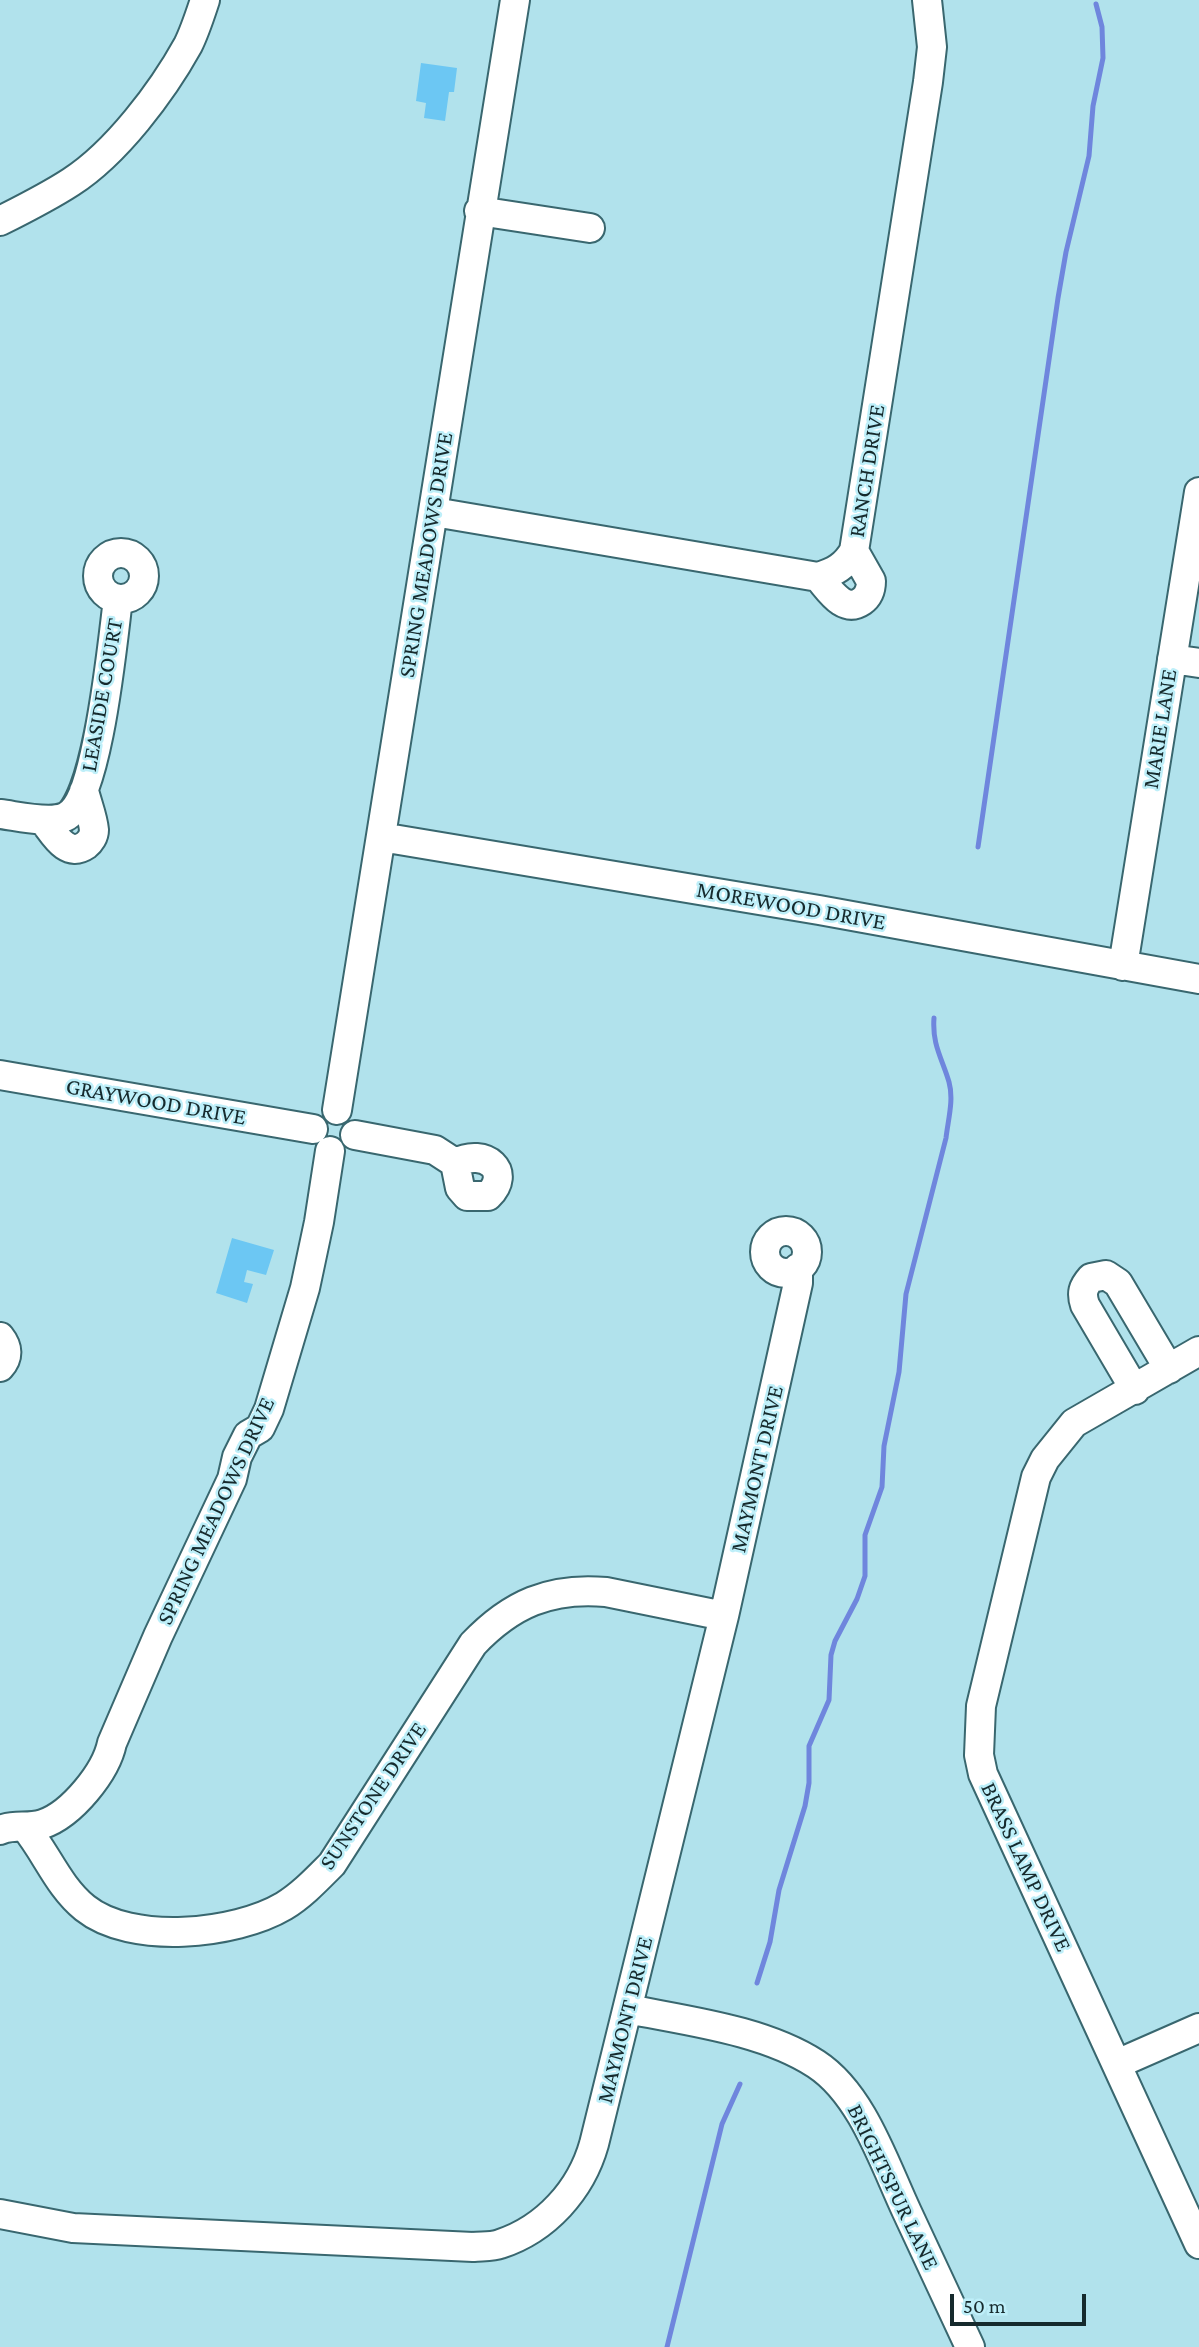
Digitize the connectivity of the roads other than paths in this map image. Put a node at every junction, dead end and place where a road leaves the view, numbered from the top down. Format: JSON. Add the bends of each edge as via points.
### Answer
{"nodes":[{"id":1,"x":205,"y":0,"type":"edge"},
{"id":2,"x":515,"y":0,"type":"edge"},
{"id":3,"x":927,"y":0,"type":"edge"},
{"id":4,"x":479,"y":211,"type":"junction"},
{"id":5,"x":0,"y":221,"type":"edge"},
{"id":6,"x":590,"y":228,"type":"dead end"},
{"id":7,"x":1199,"y":492,"type":"edge"},
{"id":8,"x":434,"y":512,"type":"junction"},
{"id":9,"x":854,"y":551,"type":"junction"},
{"id":10,"x":818,"y":577,"type":"junction"},
{"id":11,"x":118,"y":599,"type":"dead end"},
{"id":12,"x":1185,"y":661,"type":"edge"},
{"id":13,"x":0,"y":814,"type":"edge"},
{"id":14,"x":382,"y":837,"type":"junction"},
{"id":15,"x":1123,"y":966,"type":"junction"},
{"id":16,"x":1199,"y":979,"type":"edge"},
{"id":17,"x":0,"y":1075,"type":"edge"},
{"id":18,"x":337,"y":1110,"type":"junction"},
{"id":19,"x":313,"y":1129,"type":"junction"},
{"id":20,"x":355,"y":1135,"type":"junction"},
{"id":21,"x":330,"y":1151,"type":"junction"},
{"id":22,"x":455,"y":1163,"type":"dead end"},
{"id":23,"x":798,"y":1268,"type":"dead end"},
{"id":24,"x":0,"y":1337,"type":"edge"},
{"id":25,"x":1199,"y":1351,"type":"edge"},
{"id":26,"x":0,"y":1367,"type":"edge"},
{"id":27,"x":1169,"y":1369,"type":"junction"},
{"id":28,"x":1135,"y":1390,"type":"junction"},
{"id":29,"x":724,"y":1616,"type":"junction"},
{"id":30,"x":13,"y":1829,"type":"edge"},
{"id":31,"x":0,"y":1844,"type":"edge"},
{"id":32,"x":628,"y":2009,"type":"junction"},
{"id":33,"x":1199,"y":2028,"type":"edge"},
{"id":34,"x":1117,"y":2064,"type":"junction"},
{"id":35,"x":0,"y":2214,"type":"edge"},
{"id":36,"x":1199,"y":2244,"type":"edge"},
{"id":37,"x":970,"y":2347,"type":"edge"}],
"edges":[{"from":1,"to":5,"type":"street","via":[[189,43],[137,120],[73,181]]},
{"from":2,"to":4,"type":"street","name":"SPRING MEADOWS DRIVE"},
{"from":3,"to":9,"type":"street","name":"RANCH DRIVE","via":[[932,47],[928,82]]},
{"from":4,"to":6,"type":"street"},
{"from":4,"to":8,"type":"street","name":"SPRING MEADOWS DRIVE"},
{"from":7,"to":12,"type":"street","name":"MARIE LANE"},
{"from":8,"to":10,"type":"street"},
{"from":8,"to":14,"type":"street","name":"SPRING MEADOWS DRIVE"},
{"from":9,"to":10,"type":"street","name":"RANCH DRIVE","via":[[841,567]]},
{"from":9,"to":10,"type":"street","via":[[871,581],[863,600],[853,604],[839,601]]},
{"from":11,"to":13,"type":"street","name":"LEASIDE COURT","via":[[106,698],[84,791],[64,817],[43,820]]},
{"from":12,"to":15,"type":"street","name":"MARIE LANE"},
{"from":14,"to":15,"type":"street","name":"MOREWOOD DRIVE"},
{"from":14,"to":18,"type":"street","name":"SPRING MEADOWS DRIVE"},
{"from":15,"to":16,"type":"street","name":"MOREWOOD DRIVE"},
{"from":17,"to":19,"type":"street","name":"GRAYWOOD DRIVE"},
{"from":18,"to":19,"type":"street","via":[[324,1112]]},
{"from":18,"to":20,"type":"street","via":[[353,1121]]},
{"from":19,"to":21,"type":"street","via":[[316,1141]]},
{"from":20,"to":21,"type":"street","via":[[348,1146]]},
{"from":20,"to":22,"type":"street","via":[[435,1150]]},
{"from":21,"to":30,"type":"street","name":"SPRING MEADOWS DRIVE","via":[[305,1288],[269,1409],[237,1457],[232,1479],[158,1636],[109,1757],[66,1810],[44,1824]]},
{"from":23,"to":29,"type":"street","name":"MAYMONT DRIVE"},
{"from":24,"to":26,"type":"street","via":[[7,1349]]},
{"from":25,"to":27,"type":"street","name":"BRASS LAMP DRIVE"},
{"from":27,"to":28,"type":"street","name":"BRASS LAMP DRIVE"},
{"from":27,"to":28,"type":"street","via":[[1118,1283],[1106,1275],[1091,1278],[1083,1289],[1085,1305]]},
{"from":28,"to":34,"type":"street","name":"BRASS LAMP DRIVE","via":[[1074,1423],[1036,1477],[981,1706],[979,1732],[983,1774]]},
{"from":29,"to":30,"type":"street","name":"SUNSTONE DRIVE","via":[[588,1590],[535,1598],[512,1611],[473,1644],[332,1864],[301,1895],[254,1920],[167,1933],[114,1924],[87,1910],[52,1870],[38,1843]]},
{"from":29,"to":32,"type":"street","name":"MAYMONT DRIVE"},
{"from":30,"to":31,"type":"street","name":"SPRING MEADOWS DRIVE","via":[[15,1838]]},
{"from":32,"to":35,"type":"street","name":"MAYMONT DRIVE","via":[[583,2172],[567,2199],[549,2217],[499,2245],[442,2247],[74,2228]]},
{"from":32,"to":37,"type":"street","name":"BRIGHTSPUR LANE","via":[[754,2037],[816,2064],[837,2081],[865,2123]]},
{"from":33,"to":34,"type":"street"},
{"from":34,"to":36,"type":"street","name":"BRASS LAMP DRIVE"}]}
